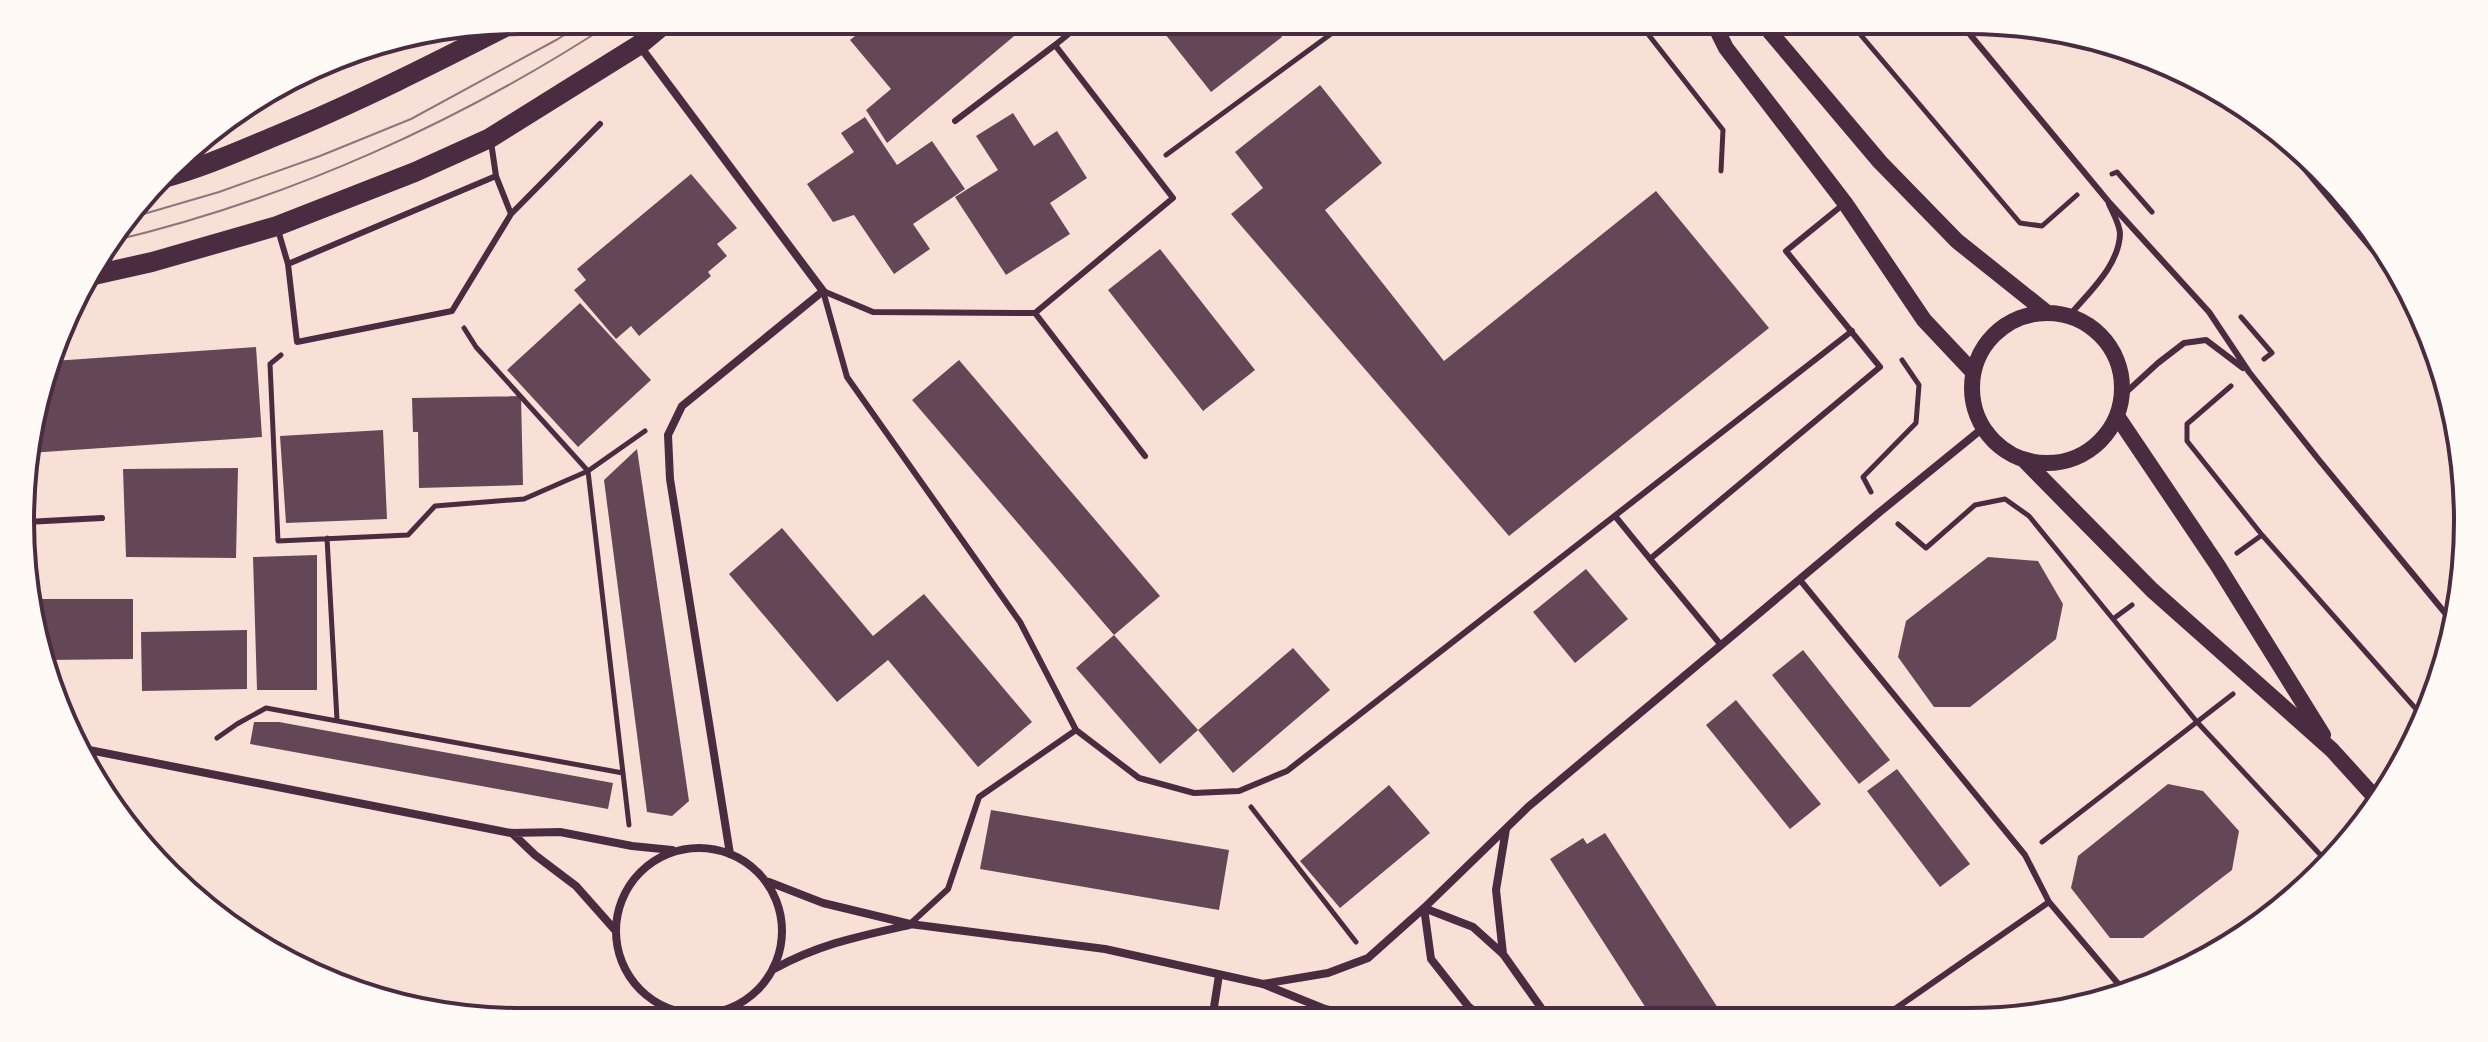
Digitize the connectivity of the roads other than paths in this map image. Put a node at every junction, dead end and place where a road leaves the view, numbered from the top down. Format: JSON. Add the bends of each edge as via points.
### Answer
{"nodes":[{"id":1,"x":652,"y":34,"type":"edge"},
{"id":2,"x":1069,"y":34,"type":"edge"},
{"id":3,"x":1719,"y":34,"type":"edge"},
{"id":4,"x":1772,"y":34,"type":"edge"},
{"id":5,"x":1970,"y":34,"type":"edge"},
{"id":6,"x":490,"y":35,"type":"edge"},
{"id":7,"x":639,"y":45,"type":"junction"},
{"id":8,"x":1055,"y":45,"type":"junction"},
{"id":9,"x":955,"y":121,"type":"dead end"},
{"id":10,"x":600,"y":124,"type":"dead end"},
{"id":11,"x":490,"y":138,"type":"junction"},
{"id":12,"x":181,"y":173,"type":"edge"},
{"id":13,"x":496,"y":176,"type":"junction"},
{"id":14,"x":2315,"y":181,"type":"edge"},
{"id":15,"x":2108,"y":201,"type":"junction"},
{"id":16,"x":1845,"y":203,"type":"junction"},
{"id":17,"x":511,"y":214,"type":"junction"},
{"id":18,"x":277,"y":226,"type":"junction"},
{"id":19,"x":2365,"y":241,"type":"edge"},
{"id":20,"x":288,"y":264,"type":"junction"},
{"id":21,"x":101,"y":273,"type":"edge"},
{"id":22,"x":823,"y":291,"type":"junction"},
{"id":23,"x":2046,"y":312,"type":"junction"},
{"id":24,"x":1035,"y":313,"type":"junction"},
{"id":25,"x":2070,"y":315,"type":"junction"},
{"id":26,"x":1852,"y":331,"type":"junction"},
{"id":27,"x":1973,"y":372,"type":"junction"},
{"id":28,"x":2249,"y":372,"type":"junction"},
{"id":29,"x":2122,"y":396,"type":"junction"},
{"id":30,"x":2117,"y":416,"type":"junction"},
{"id":31,"x":1983,"y":428,"type":"junction"},
{"id":32,"x":1145,"y":456,"type":"dead end"},
{"id":33,"x":2023,"y":459,"type":"junction"},
{"id":34,"x":1615,"y":516,"type":"junction"},
{"id":35,"x":102,"y":518,"type":"dead end"},
{"id":36,"x":34,"y":522,"type":"edge"},
{"id":37,"x":1650,"y":559,"type":"junction"},
{"id":38,"x":1800,"y":580,"type":"junction"},
{"id":39,"x":2445,"y":613,"type":"edge"},
{"id":40,"x":1721,"y":645,"type":"junction"},
{"id":41,"x":1076,"y":730,"type":"junction"},
{"id":42,"x":2332,"y":750,"type":"junction"},
{"id":43,"x":92,"y":751,"type":"edge"},
{"id":44,"x":2371,"y":793,"type":"edge"},
{"id":45,"x":1506,"y":829,"type":"junction"},
{"id":46,"x":511,"y":833,"type":"junction"},
{"id":47,"x":672,"y":850,"type":"junction"},
{"id":48,"x":730,"y":854,"type":"junction"},
{"id":49,"x":769,"y":882,"type":"junction"},
{"id":50,"x":2049,"y":902,"type":"junction"},
{"id":51,"x":1424,"y":908,"type":"junction"},
{"id":52,"x":910,"y":924,"type":"junction"},
{"id":53,"x":615,"y":930,"type":"junction"},
{"id":54,"x":1503,"y":954,"type":"junction"},
{"id":55,"x":774,"y":969,"type":"junction"},
{"id":56,"x":1219,"y":975,"type":"junction"},
{"id":57,"x":1263,"y":984,"type":"junction"},
{"id":58,"x":2118,"y":984,"type":"edge"},
{"id":59,"x":663,"y":1008,"type":"edge"},
{"id":60,"x":731,"y":1008,"type":"edge"},
{"id":61,"x":1214,"y":1008,"type":"edge"},
{"id":62,"x":1323,"y":1008,"type":"edge"},
{"id":63,"x":1470,"y":1008,"type":"edge"},
{"id":64,"x":1541,"y":1008,"type":"edge"},
{"id":65,"x":1896,"y":1008,"type":"edge"}],
"edges":[{"from":1,"to":7,"type":"main road"},
{"from":2,"to":8,"type":"lane"},
{"from":3,"to":16,"type":"main road"},
{"from":4,"to":23,"type":"main road","via":[[1880,162],[1946,230]]},
{"from":5,"to":15,"type":"lane"},
{"from":6,"to":12,"type":"main road","via":[[309,122]]},
{"from":7,"to":11,"type":"main road"},
{"from":7,"to":22,"type":"street"},
{"from":8,"to":9,"type":"lane"},
{"from":8,"to":24,"type":"lane","via":[[1173,198]]},
{"from":10,"to":17,"type":"lane"},
{"from":11,"to":13,"type":"lane"},
{"from":11,"to":18,"type":"main road"},
{"from":13,"to":17,"type":"lane"},
{"from":13,"to":20,"type":"lane"},
{"from":14,"to":19,"type":"lane"},
{"from":15,"to":25,"type":"lane","via":[[2120,233],[2114,255]]},
{"from":15,"to":28,"type":"lane","via":[[2209,312]]},
{"from":16,"to":26,"type":"lane","via":[[1786,251]]},
{"from":16,"to":27,"type":"main road","via":[[1924,320]]},
{"from":17,"to":20,"type":"lane","via":[[452,311],[297,342]]},
{"from":18,"to":20,"type":"lane"},
{"from":18,"to":21,"type":"main road"},
{"from":22,"to":24,"type":"lane","via":[[873,312]]},
{"from":22,"to":41,"type":"lane","via":[[847,377],[1020,622]]},
{"from":22,"to":48,"type":"street","via":[[682,406],[668,435],[670,479]]},
{"from":23,"to":25,"type":"main road"},
{"from":23,"to":27,"type":"main road","via":[[2021,316],[1999,329],[1982,348]]},
{"from":24,"to":32,"type":"lane"},
{"from":25,"to":29,"type":"main road","via":[[2093,327],[2111,346],[2121,370]]},
{"from":26,"to":34,"type":"lane"},
{"from":26,"to":37,"type":"lane","via":[[1880,367]]},
{"from":27,"to":31,"type":"main road","via":[[1973,401]]},
{"from":28,"to":29,"type":"lane","via":[[2206,340],[2184,343]]},
{"from":28,"to":39,"type":"lane"},
{"from":29,"to":30,"type":"main road"},
{"from":30,"to":33,"type":"main road","via":[[2089,451],[2045,463]]},
{"from":30,"to":42,"type":"main road"},
{"from":31,"to":33,"type":"main road","via":[[2000,447]]},
{"from":31,"to":38,"type":"street"},
{"from":33,"to":42,"type":"main road","via":[[2152,590]]},
{"from":34,"to":37,"type":"lane"},
{"from":34,"to":41,"type":"lane","via":[[1287,771],[1239,791],[1194,793],[1139,778]]},
{"from":35,"to":36,"type":"lane"},
{"from":37,"to":40,"type":"lane"},
{"from":38,"to":40,"type":"street"},
{"from":38,"to":50,"type":"lane","via":[[2025,855]]},
{"from":40,"to":45,"type":"street"},
{"from":41,"to":52,"type":"lane","via":[[979,797],[948,889]]},
{"from":42,"to":44,"type":"main road"},
{"from":43,"to":46,"type":"street"},
{"from":45,"to":51,"type":"street"},
{"from":45,"to":54,"type":"street","via":[[1496,890]]},
{"from":46,"to":47,"type":"street","via":[[560,832]]},
{"from":46,"to":53,"type":"street","via":[[576,886]]},
{"from":47,"to":48,"type":"street"},
{"from":47,"to":53,"type":"street","via":[[641,870],[627,887]]},
{"from":48,"to":49,"type":"street"},
{"from":49,"to":52,"type":"street","via":[[823,903]]},
{"from":49,"to":55,"type":"street","via":[[782,926]]},
{"from":50,"to":58,"type":"lane"},
{"from":50,"to":65,"type":"lane"},
{"from":51,"to":54,"type":"street","via":[[1473,927]]},
{"from":51,"to":57,"type":"street","via":[[1368,958],[1328,973]]},
{"from":51,"to":63,"type":"street","via":[[1431,959]]},
{"from":52,"to":55,"type":"street","via":[[803,953]]},
{"from":52,"to":56,"type":"street","via":[[1105,949]]},
{"from":53,"to":59,"type":"street","via":[[623,968],[633,984]]},
{"from":54,"to":64,"type":"street"},
{"from":55,"to":60,"type":"street","via":[[761,987]]},
{"from":56,"to":57,"type":"street"},
{"from":56,"to":61,"type":"street"},
{"from":57,"to":62,"type":"street"}]}
